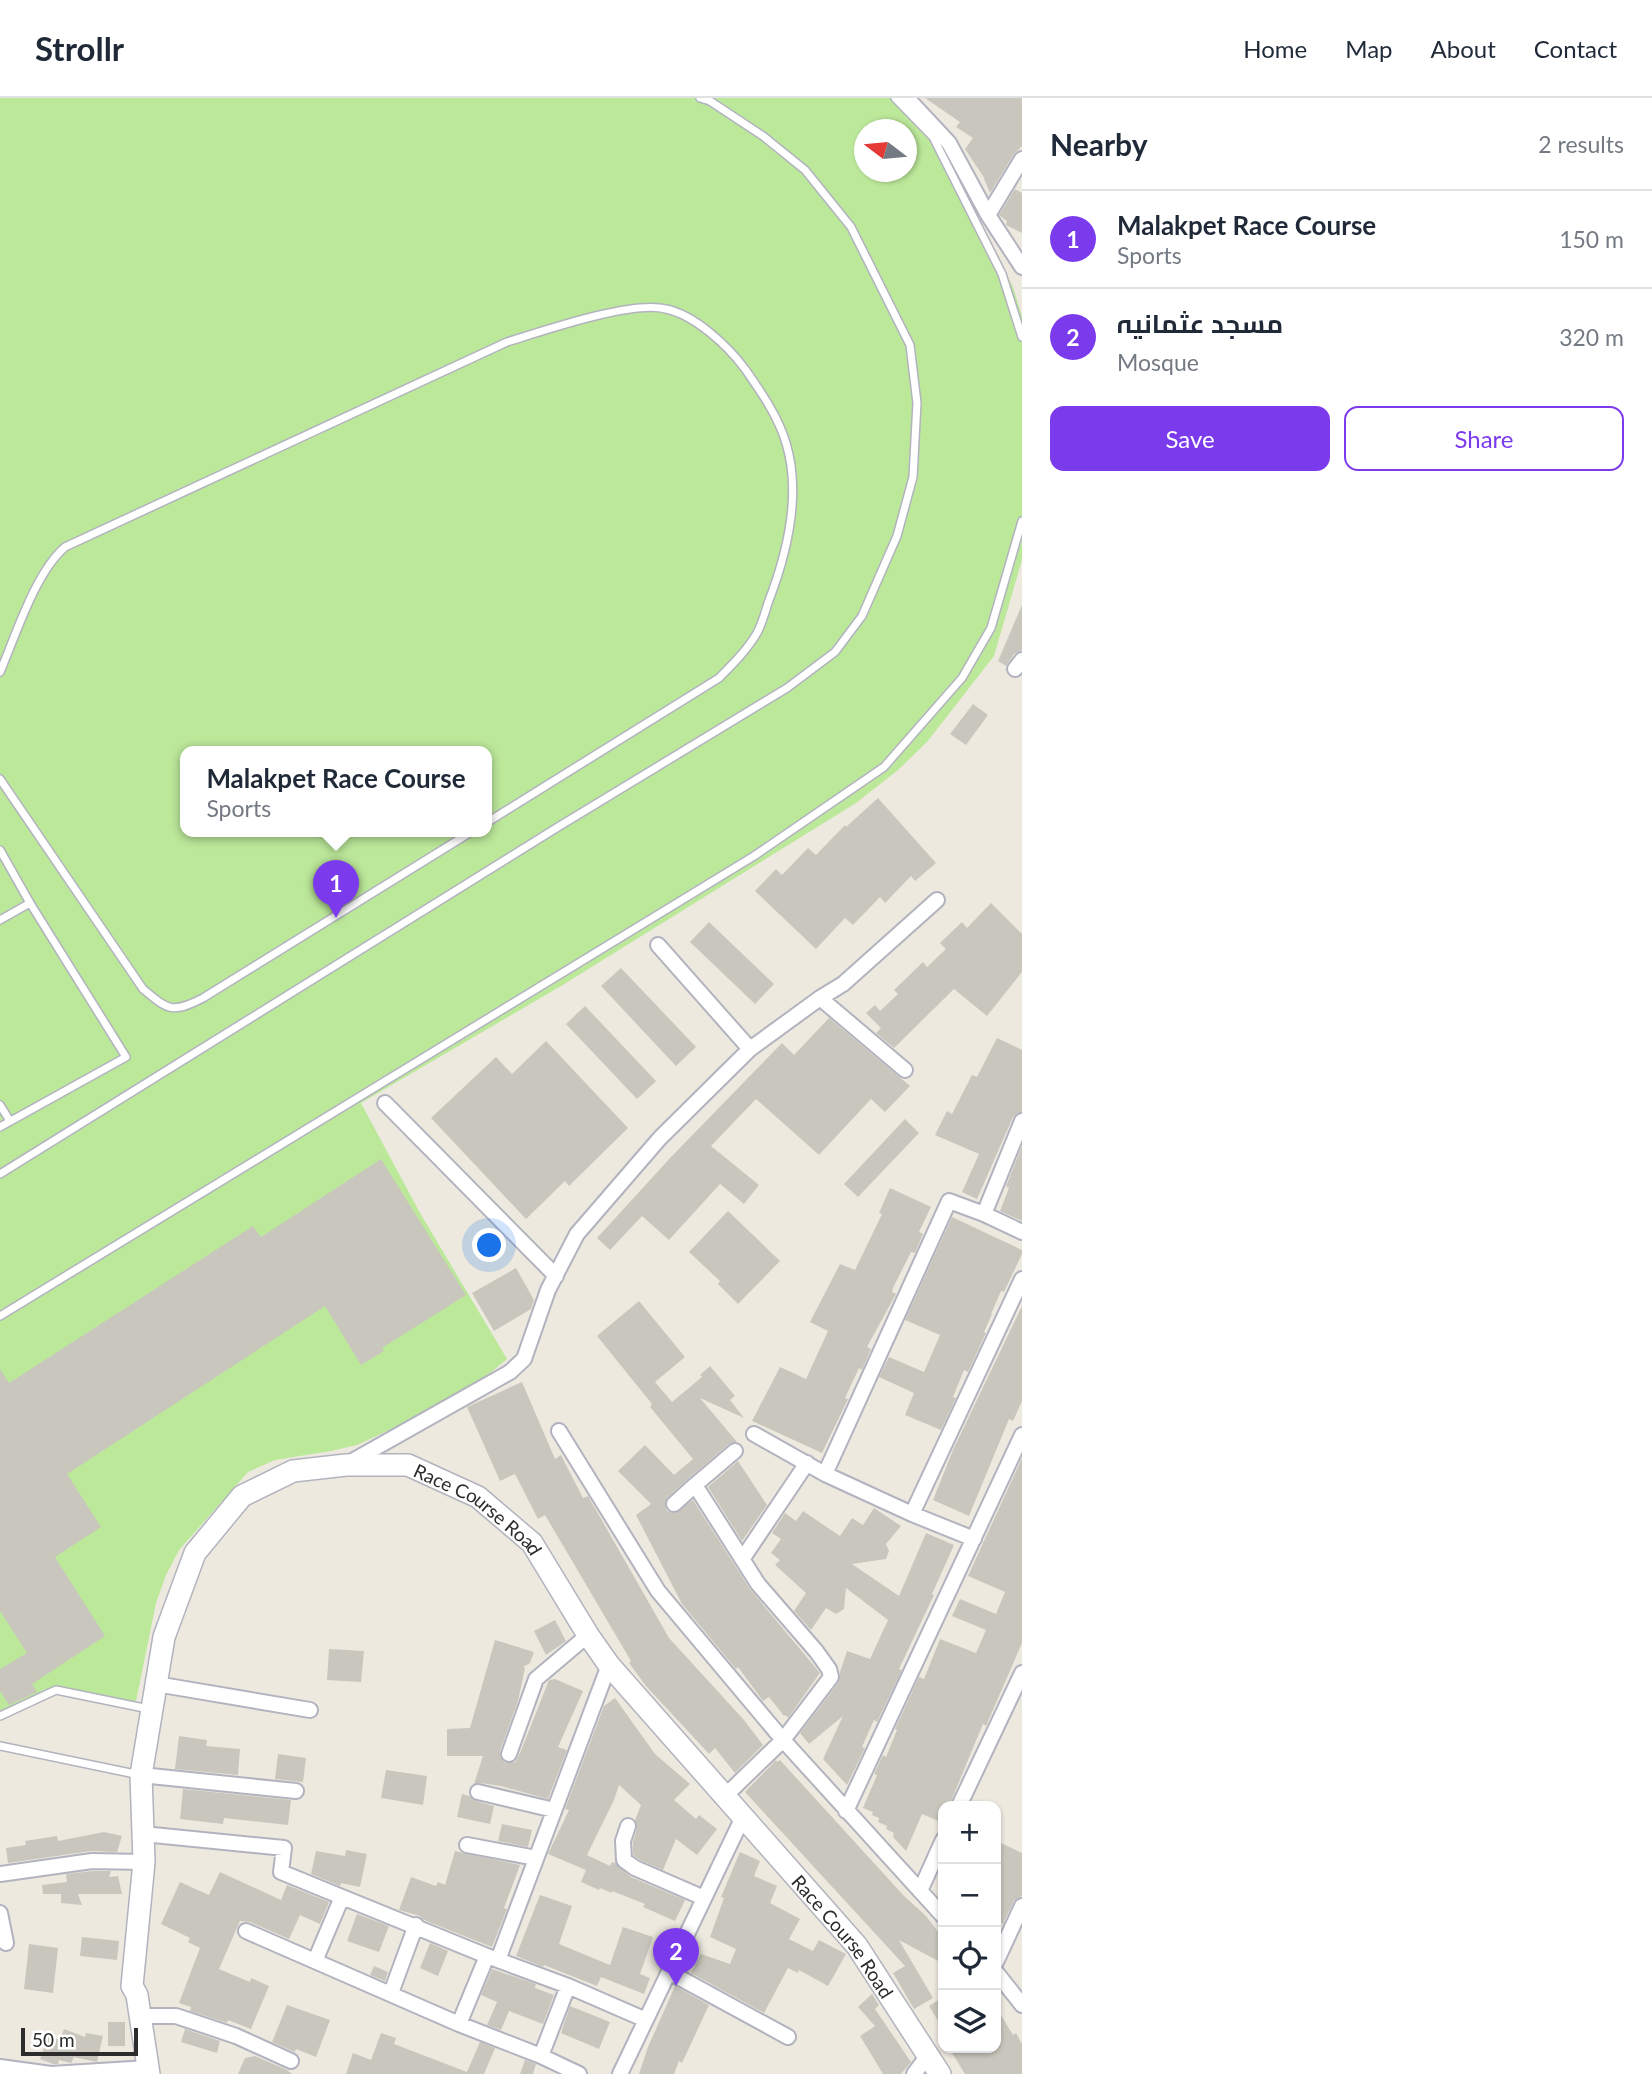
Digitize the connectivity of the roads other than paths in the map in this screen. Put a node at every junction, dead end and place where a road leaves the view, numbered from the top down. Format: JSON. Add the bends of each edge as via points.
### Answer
{"nodes":[{"id":1,"x":700,"y":98,"type":"edge"},
{"id":2,"x":895,"y":98,"type":"edge"},
{"id":3,"x":907,"y":98,"type":"edge"},
{"id":4,"x":922,"y":103,"type":"edge"},
{"id":5,"x":1022,"y":159,"type":"edge"},
{"id":6,"x":988,"y":215,"type":"junction"},
{"id":7,"x":1022,"y":267,"type":"edge"},
{"id":8,"x":1022,"y":337,"type":"edge"},
{"id":9,"x":1022,"y":521,"type":"edge"},
{"id":10,"x":0,"y":672,"type":"edge"},
{"id":11,"x":0,"y":779,"type":"edge"},
{"id":12,"x":2,"y":789,"type":"edge"},
{"id":13,"x":492,"y":819,"type":"edge"},
{"id":14,"x":463,"y":837,"type":"edge"},
{"id":15,"x":0,"y":850,"type":"edge"},
{"id":16,"x":937,"y":900,"type":"dead end"},
{"id":17,"x":30,"y":903,"type":"junction"},
{"id":18,"x":0,"y":920,"type":"edge"},
{"id":19,"x":658,"y":945,"type":"dead end"},
{"id":20,"x":820,"y":998,"type":"junction"},
{"id":21,"x":750,"y":1049,"type":"junction"},
{"id":22,"x":905,"y":1070,"type":"dead end"},
{"id":23,"x":385,"y":1103,"type":"dead end"},
{"id":24,"x":0,"y":1105,"type":"edge"},
{"id":25,"x":10,"y":1121,"type":"junction"},
{"id":26,"x":1022,"y":1121,"type":"edge"},
{"id":27,"x":0,"y":1127,"type":"edge"},
{"id":28,"x":0,"y":1174,"type":"edge"},
{"id":29,"x":984,"y":1214,"type":"junction"},
{"id":30,"x":1022,"y":1232,"type":"edge"},
{"id":31,"x":556,"y":1276,"type":"junction"},
{"id":32,"x":1022,"y":1279,"type":"edge"},
{"id":33,"x":0,"y":1316,"type":"edge"},
{"id":34,"x":559,"y":1431,"type":"dead end"},
{"id":35,"x":754,"y":1434,"type":"dead end"},
{"id":36,"x":1022,"y":1435,"type":"edge"},
{"id":37,"x":735,"y":1451,"type":"dead end"},
{"id":38,"x":807,"y":1463,"type":"junction"},
{"id":39,"x":346,"y":1465,"type":"junction"},
{"id":40,"x":825,"y":1474,"type":"junction"},
{"id":41,"x":695,"y":1485,"type":"junction"},
{"id":42,"x":674,"y":1504,"type":"dead end"},
{"id":43,"x":912,"y":1514,"type":"junction"},
{"id":44,"x":974,"y":1539,"type":"junction"},
{"id":45,"x":743,"y":1558,"type":"junction"},
{"id":46,"x":588,"y":1635,"type":"junction"},
{"id":47,"x":609,"y":1665,"type":"junction"},
{"id":48,"x":1022,"y":1673,"type":"edge"},
{"id":49,"x":156,"y":1684,"type":"junction"},
{"id":50,"x":152,"y":1710,"type":"junction"},
{"id":51,"x":310,"y":1710,"type":"dead end"},
{"id":52,"x":0,"y":1716,"type":"edge"},
{"id":53,"x":783,"y":1740,"type":"junction"},
{"id":54,"x":0,"y":1746,"type":"edge"},
{"id":55,"x":509,"y":1754,"type":"dead end"},
{"id":56,"x":141,"y":1775,"type":"junction"},
{"id":57,"x":296,"y":1791,"type":"dead end"},
{"id":58,"x":478,"y":1792,"type":"dead end"},
{"id":59,"x":724,"y":1797,"type":"junction"},
{"id":60,"x":961,"y":1801,"type":"edge"},
{"id":61,"x":554,"y":1810,"type":"junction"},
{"id":62,"x":846,"y":1811,"type":"junction"},
{"id":63,"x":743,"y":1816,"type":"junction"},
{"id":64,"x":628,"y":1826,"type":"dead end"},
{"id":65,"x":143,"y":1835,"type":"junction"},
{"id":66,"x":467,"y":1845,"type":"dead end"},
{"id":67,"x":938,"y":1851,"type":"edge"},
{"id":68,"x":536,"y":1858,"type":"junction"},
{"id":69,"x":144,"y":1862,"type":"junction"},
{"id":70,"x":0,"y":1874,"type":"edge"},
{"id":71,"x":920,"y":1891,"type":"junction"},
{"id":72,"x":342,"y":1897,"type":"junction"},
{"id":73,"x":704,"y":1898,"type":"junction"},
{"id":74,"x":1022,"y":1906,"type":"edge"},
{"id":75,"x":938,"y":1911,"type":"edge"},
{"id":76,"x":0,"y":1918,"type":"edge"},
{"id":77,"x":415,"y":1925,"type":"junction"},
{"id":78,"x":246,"y":1931,"type":"dead end"},
{"id":79,"x":6,"y":1943,"type":"dead end"},
{"id":80,"x":1001,"y":1951,"type":"edge"},
{"id":81,"x":493,"y":1958,"type":"junction"},
{"id":82,"x":315,"y":1961,"type":"junction"},
{"id":83,"x":669,"y":1972,"type":"junction"},
{"id":84,"x":1001,"y":1978,"type":"edge"},
{"id":85,"x":569,"y":1986,"type":"junction"},
{"id":86,"x":391,"y":1993,"type":"junction"},
{"id":87,"x":1022,"y":2005,"type":"edge"},
{"id":88,"x":140,"y":2016,"type":"junction"},
{"id":89,"x":646,"y":2020,"type":"junction"},
{"id":90,"x":459,"y":2024,"type":"junction"},
{"id":91,"x":788,"y":2037,"type":"dead end"},
{"id":92,"x":929,"y":2054,"type":"junction"},
{"id":93,"x":541,"y":2056,"type":"junction"},
{"id":94,"x":291,"y":2062,"type":"dead end"},
{"id":95,"x":0,"y":2067,"type":"edge"},
{"id":96,"x":148,"y":2071,"type":"edge"},
{"id":97,"x":579,"y":2074,"type":"edge"},
{"id":98,"x":620,"y":2074,"type":"edge"},
{"id":99,"x":914,"y":2074,"type":"edge"},
{"id":100,"x":940,"y":2074,"type":"edge"}],
"edges":[{"from":1,"to":28,"type":"lane","via":[[764,136],[805,170],[851,227],[910,345],[917,402],[913,477],[897,536],[862,616],[835,652],[787,688]]},
{"from":2,"to":8,"type":"lane","via":[[933,137],[1002,274]]},
{"from":3,"to":4,"type":"street"},
{"from":4,"to":6,"type":"street"},
{"from":5,"to":6,"type":"street"},
{"from":6,"to":7,"type":"street"},
{"from":9,"to":33,"type":"lane","via":[[991,628],[962,678],[884,767],[754,856]]},
{"from":10,"to":13,"type":"lane","via":[[40,579],[51,559],[65,547],[507,342],[642,307],[667,309],[697,324],[733,352],[767,401],[786,442],[792,519],[776,584],[757,633],[719,678]]},
{"from":11,"to":12,"type":"lane"},
{"from":12,"to":14,"type":"lane","via":[[143,989],[165,1007],[184,1008],[204,998]]},
{"from":15,"to":17,"type":"lane"},
{"from":16,"to":20,"type":"street","via":[[843,984]]},
{"from":17,"to":18,"type":"lane"},
{"from":17,"to":25,"type":"lane","via":[[127,1056]]},
{"from":19,"to":21,"type":"street"},
{"from":20,"to":21,"type":"street"},
{"from":20,"to":22,"type":"street"},
{"from":21,"to":31,"type":"street","via":[[660,1138],[577,1234]]},
{"from":23,"to":31,"type":"street"},
{"from":24,"to":25,"type":"lane"},
{"from":25,"to":27,"type":"lane"},
{"from":26,"to":29,"type":"street"},
{"from":29,"to":30,"type":"street"},
{"from":29,"to":40,"type":"street","via":[[949,1201]]},
{"from":31,"to":39,"type":"street","via":[[524,1359],[510,1372]]},
{"from":32,"to":43,"type":"street"},
{"from":34,"to":53,"type":"street","via":[[658,1591]]},
{"from":35,"to":38,"type":"street"},
{"from":36,"to":44,"type":"street"},
{"from":37,"to":41,"type":"street"},
{"from":38,"to":40,"type":"street"},
{"from":38,"to":45,"type":"street"},
{"from":39,"to":46,"type":"street","name":"Race Course Road","via":[[408,1465],[478,1497],[532,1543]]},
{"from":39,"to":49,"type":"street","name":"Race Course Road","via":[[293,1471],[242,1496],[195,1553],[164,1637]]},
{"from":40,"to":43,"type":"street"},
{"from":41,"to":42,"type":"street"},
{"from":41,"to":45,"type":"street"},
{"from":43,"to":44,"type":"street"},
{"from":44,"to":62,"type":"street"},
{"from":45,"to":53,"type":"street","via":[[758,1584],[829,1669],[831,1678]]},
{"from":46,"to":47,"type":"street","name":"Race Course Road"},
{"from":46,"to":55,"type":"street","via":[[536,1679]]},
{"from":47,"to":59,"type":"street","name":"Race Course Road"},
{"from":47,"to":61,"type":"street"},
{"from":48,"to":60,"type":"street"},
{"from":49,"to":50,"type":"street","name":"Race Course Road"},
{"from":49,"to":51,"type":"street"},
{"from":50,"to":52,"type":"lane","via":[[56,1690]]},
{"from":50,"to":56,"type":"street","name":"Race Course Road"},
{"from":53,"to":59,"type":"street"},
{"from":53,"to":62,"type":"street"},
{"from":54,"to":56,"type":"lane"},
{"from":56,"to":57,"type":"street"},
{"from":56,"to":65,"type":"street","name":"Race Course Road"},
{"from":58,"to":61,"type":"street"},
{"from":59,"to":63,"type":"street","name":"Race Course Road"},
{"from":61,"to":68,"type":"street"},
{"from":62,"to":71,"type":"street"},
{"from":63,"to":73,"type":"street"},
{"from":63,"to":92,"type":"street","name":"Race Course Road","via":[[857,1946]]},
{"from":64,"to":73,"type":"street","via":[[622,1841],[624,1860]]},
{"from":65,"to":69,"type":"street","name":"Race Course Road"},
{"from":65,"to":72,"type":"street","via":[[284,1848],[281,1872]]},
{"from":66,"to":68,"type":"street"},
{"from":67,"to":71,"type":"street"},
{"from":68,"to":81,"type":"street"},
{"from":69,"to":70,"type":"street","via":[[92,1861]]},
{"from":69,"to":88,"type":"street","name":"Race Course Road","via":[[132,1986]]},
{"from":71,"to":75,"type":"street"},
{"from":72,"to":77,"type":"street"},
{"from":72,"to":82,"type":"street"},
{"from":73,"to":83,"type":"street"},
{"from":74,"to":80,"type":"street"},
{"from":76,"to":79,"type":"street"},
{"from":77,"to":81,"type":"street"},
{"from":77,"to":86,"type":"street"},
{"from":78,"to":82,"type":"street"},
{"from":81,"to":85,"type":"street"},
{"from":81,"to":90,"type":"street"},
{"from":82,"to":86,"type":"street"},
{"from":83,"to":89,"type":"street"},
{"from":83,"to":91,"type":"street"},
{"from":84,"to":87,"type":"street"},
{"from":85,"to":89,"type":"street"},
{"from":85,"to":93,"type":"street"},
{"from":86,"to":90,"type":"street"},
{"from":88,"to":94,"type":"street","via":[[176,2016],[236,2036]]},
{"from":88,"to":96,"type":"street","name":"Race Course Road"},
{"from":89,"to":98,"type":"street"},
{"from":90,"to":93,"type":"street"},
{"from":92,"to":99,"type":"street"},
{"from":92,"to":100,"type":"street","name":"Race Course Road"},
{"from":93,"to":97,"type":"street"},
{"from":95,"to":96,"type":"street","via":[[51,2074]]}]}
